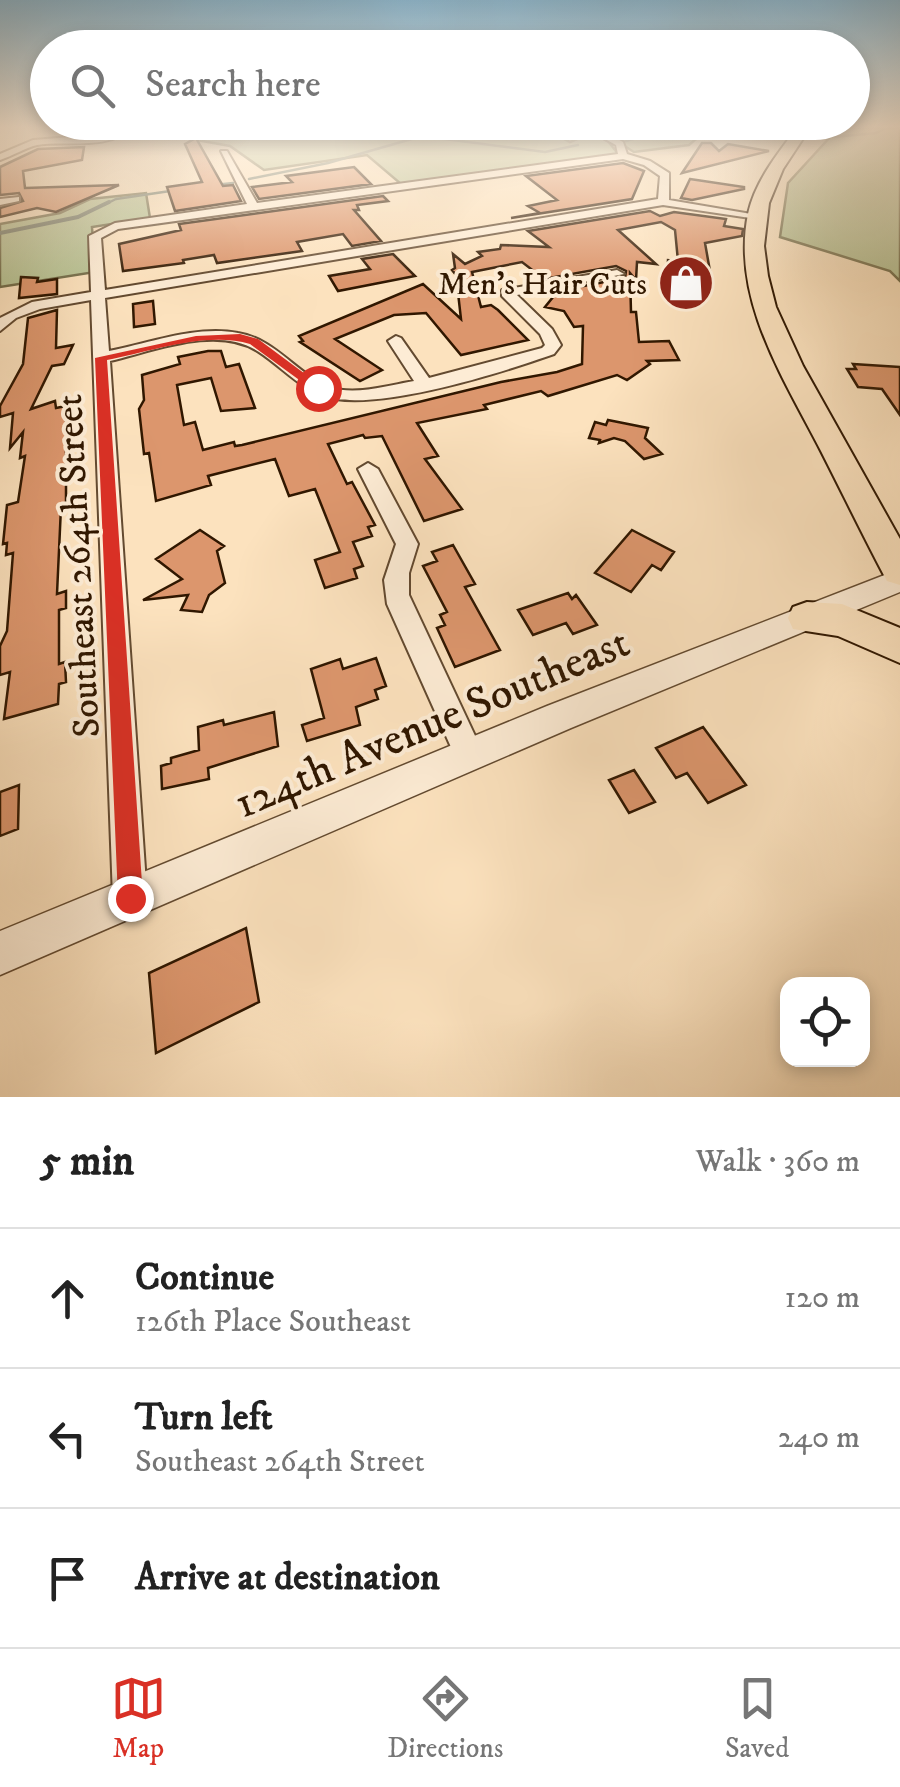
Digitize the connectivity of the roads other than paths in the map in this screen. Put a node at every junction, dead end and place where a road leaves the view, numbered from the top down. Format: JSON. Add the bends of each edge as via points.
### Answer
{"nodes":[{"id":1,"x":239,"y":179,"type":"edge"},
{"id":2,"x":455,"y":179,"type":"edge"},
{"id":3,"x":665,"y":179,"type":"edge"},
{"id":4,"x":767,"y":179,"type":"edge"},
{"id":5,"x":15,"y":199,"type":"dead end"},
{"id":6,"x":0,"y":202,"type":"edge"},
{"id":7,"x":663,"y":202,"type":"junction"},
{"id":8,"x":254,"y":207,"type":"junction"},
{"id":9,"x":756,"y":216,"type":"junction"},
{"id":10,"x":618,"y":274,"type":"dead end"},
{"id":11,"x":98,"y":296,"type":"junction"},
{"id":12,"x":0,"y":326,"type":"edge"},
{"id":13,"x":396,"y":341,"type":"dead end"},
{"id":14,"x":101,"y":358,"type":"junction"},
{"id":15,"x":424,"y":382,"type":"junction"},
{"id":16,"x":368,"y":469,"type":"dead end"},
{"id":17,"x":900,"y":570,"type":"edge"},
{"id":18,"x":900,"y":580,"type":"edge"},
{"id":19,"x":807,"y":618,"type":"junction"},
{"id":20,"x":900,"y":646,"type":"edge"},
{"id":21,"x":469,"y":755,"type":"junction"},
{"id":22,"x":130,"y":898,"type":"junction"},
{"id":23,"x":0,"y":953,"type":"edge"}],
"edges":[{"from":1,"to":8,"type":"street"},
{"from":2,"to":8,"type":"street"},
{"from":3,"to":7,"type":"street"},
{"from":4,"to":9,"type":"main road"},
{"from":5,"to":6,"type":"street"},
{"from":7,"to":9,"type":"street"},
{"from":7,"to":11,"type":"street"},
{"from":8,"to":11,"type":"street","name":"Southeast 264th Street","via":[[99,232],[92,241]]},
{"from":9,"to":17,"type":"main road","via":[[761,290],[786,356]]},
{"from":10,"to":15,"type":"street","via":[[507,293],[552,345],[536,356]]},
{"from":11,"to":12,"type":"street","via":[[22,310]]},
{"from":11,"to":14,"type":"street","name":"Southeast 264th Street"},
{"from":13,"to":15,"type":"street"},
{"from":14,"to":15,"type":"street","via":[[196,339],[240,338],[334,394]]},
{"from":14,"to":22,"type":"street","name":"Southeast 264th Street"},
{"from":16,"to":21,"type":"street","via":[[407,544],[395,571],[399,604]]},
{"from":18,"to":19,"type":"street","name":"124th Avenue Southeast"},
{"from":19,"to":20,"type":"main road","via":[[842,620]]},
{"from":19,"to":21,"type":"street","name":"124th Avenue Southeast"},
{"from":21,"to":22,"type":"street","name":"124th Avenue Southeast"},
{"from":22,"to":23,"type":"street","name":"124th Avenue Southeast"}]}
